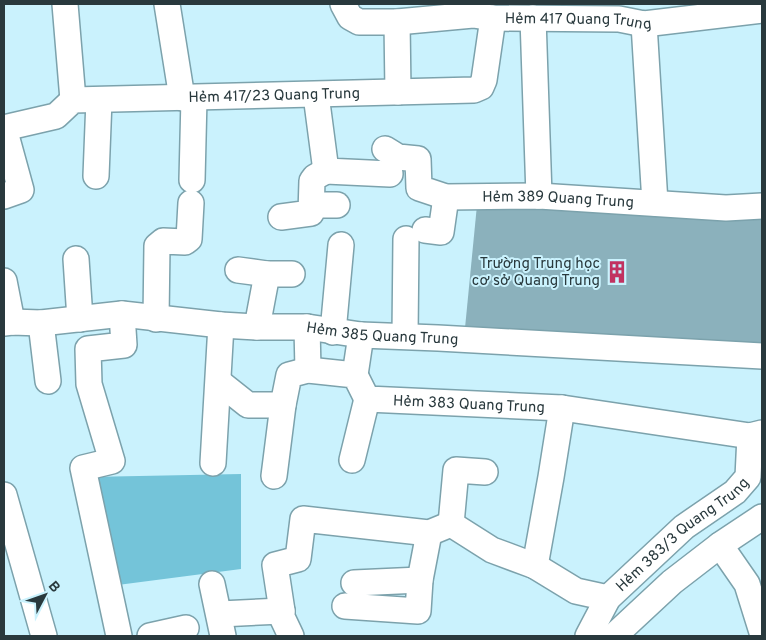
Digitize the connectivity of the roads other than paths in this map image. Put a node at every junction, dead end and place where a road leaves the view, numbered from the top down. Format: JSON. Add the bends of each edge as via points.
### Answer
{"nodes":[{"id":1,"x":65,"y":4,"type":"edge"},
{"id":2,"x":168,"y":4,"type":"edge"},
{"id":3,"x":343,"y":4,"type":"edge"},
{"id":4,"x":762,"y":10,"type":"edge"},
{"id":5,"x":479,"y":12,"type":"edge"},
{"id":6,"x":618,"y":12,"type":"edge"},
{"id":7,"x":533,"y":18,"type":"junction"},
{"id":8,"x":397,"y":22,"type":"junction"},
{"id":9,"x":644,"y":24,"type":"junction"},
{"id":10,"x":398,"y":92,"type":"junction"},
{"id":11,"x":316,"y":95,"type":"junction"},
{"id":12,"x":188,"y":98,"type":"junction"},
{"id":13,"x":73,"y":100,"type":"junction"},
{"id":14,"x":99,"y":100,"type":"junction"},
{"id":15,"x":4,"y":128,"type":"edge"},
{"id":16,"x":386,"y":149,"type":"dead end"},
{"id":17,"x":326,"y":171,"type":"junction"},
{"id":18,"x":390,"y":174,"type":"dead end"},
{"id":19,"x":96,"y":176,"type":"dead end"},
{"id":20,"x":4,"y":196,"type":"edge"},
{"id":21,"x":539,"y":196,"type":"junction"},
{"id":22,"x":446,"y":197,"type":"junction"},
{"id":23,"x":655,"y":203,"type":"junction"},
{"id":24,"x":312,"y":205,"type":"junction"},
{"id":25,"x":337,"y":205,"type":"dead end"},
{"id":26,"x":762,"y":206,"type":"edge"},
{"id":27,"x":281,"y":217,"type":"dead end"},
{"id":28,"x":341,"y":245,"type":"dead end"},
{"id":29,"x":76,"y":259,"type":"dead end"},
{"id":30,"x":238,"y":270,"type":"dead end"},
{"id":31,"x":267,"y":274,"type":"junction"},
{"id":32,"x":292,"y":274,"type":"dead end"},
{"id":33,"x":4,"y":281,"type":"edge"},
{"id":34,"x":122,"y":314,"type":"junction"},
{"id":35,"x":80,"y":318,"type":"junction"},
{"id":36,"x":156,"y":319,"type":"junction"},
{"id":37,"x":8,"y":323,"type":"edge"},
{"id":38,"x":41,"y":323,"type":"junction"},
{"id":39,"x":221,"y":324,"type":"junction"},
{"id":40,"x":257,"y":327,"type":"junction"},
{"id":41,"x":307,"y":327,"type":"junction"},
{"id":42,"x":333,"y":332,"type":"junction"},
{"id":43,"x":361,"y":335,"type":"junction"},
{"id":44,"x":405,"y":336,"type":"junction"},
{"id":45,"x":762,"y":356,"type":"edge"},
{"id":46,"x":308,"y":370,"type":"junction"},
{"id":47,"x":355,"y":376,"type":"junction"},
{"id":48,"x":48,"y":381,"type":"dead end"},
{"id":49,"x":219,"y":382,"type":"junction"},
{"id":50,"x":367,"y":398,"type":"junction"},
{"id":51,"x":283,"y":405,"type":"junction"},
{"id":52,"x":562,"y":408,"type":"junction"},
{"id":53,"x":756,"y":435,"type":"edge"},
{"id":54,"x":352,"y":460,"type":"dead end"},
{"id":55,"x":213,"y":463,"type":"dead end"},
{"id":56,"x":485,"y":472,"type":"dead end"},
{"id":57,"x":274,"y":476,"type":"dead end"},
{"id":58,"x":4,"y":495,"type":"edge"},
{"id":59,"x":762,"y":517,"type":"edge"},
{"id":60,"x":440,"y":528,"type":"junction"},
{"id":61,"x":720,"y":545,"type":"junction"},
{"id":62,"x":535,"y":566,"type":"junction"},
{"id":63,"x":420,"y":580,"type":"junction"},
{"id":64,"x":354,"y":583,"type":"dead end"},
{"id":65,"x":212,"y":584,"type":"dead end"},
{"id":66,"x":608,"y":598,"type":"junction"},
{"id":67,"x":345,"y":606,"type":"dead end"},
{"id":68,"x":282,"y":611,"type":"junction"},
{"id":69,"x":221,"y":625,"type":"edge"},
{"id":70,"x":186,"y":628,"type":"dead end"},
{"id":71,"x":762,"y":633,"type":"edge"},
{"id":72,"x":44,"y":636,"type":"edge"},
{"id":73,"x":119,"y":636,"type":"edge"},
{"id":74,"x":150,"y":636,"type":"edge"},
{"id":75,"x":291,"y":636,"type":"edge"},
{"id":76,"x":588,"y":636,"type":"edge"},
{"id":77,"x":614,"y":636,"type":"edge"},
{"id":78,"x":750,"y":636,"type":"edge"}],
"edges":[{"from":1,"to":13,"type":"street"},
{"from":2,"to":12,"type":"street"},
{"from":3,"to":8,"type":"street","name":"Hẻm 417 Quang Trung","via":[[350,17],[359,22]]},
{"from":4,"to":9,"type":"street","name":"Hẻm 417 Quang Trung"},
{"from":5,"to":7,"type":"street","name":"Hẻm 417 Quang Trung"},
{"from":5,"to":8,"type":"street","name":"Hẻm 417 Quang Trung"},
{"from":5,"to":10,"type":"street","name":"Hẻm 417/23 Quang Trung","via":[[484,80],[481,87],[474,90]]},
{"from":6,"to":7,"type":"street","name":"Hẻm 417 Quang Trung"},
{"from":6,"to":9,"type":"street","name":"Hẻm 417 Quang Trung"},
{"from":7,"to":21,"type":"street"},
{"from":8,"to":10,"type":"street"},
{"from":9,"to":23,"type":"street"},
{"from":10,"to":11,"type":"street","name":"Hẻm 417/23 Quang Trung"},
{"from":11,"to":12,"type":"street","name":"Hẻm 417/23 Quang Trung"},
{"from":11,"to":17,"type":"street"},
{"from":12,"to":14,"type":"street","name":"Hẻm 417/23 Quang Trung"},
{"from":12,"to":36,"type":"street","via":[[189,239],[185,242],[163,241],[157,246]]},
{"from":13,"to":14,"type":"street","name":"Hẻm 417/23 Quang Trung"},
{"from":13,"to":15,"type":"street","via":[[56,116]]},
{"from":14,"to":19,"type":"street"},
{"from":15,"to":20,"type":"street","via":[[21,190]]},
{"from":16,"to":22,"type":"street","name":"Hẻm 389 Quang Trung","via":[[398,157],[418,159],[419,188]]},
{"from":17,"to":18,"type":"street"},
{"from":17,"to":24,"type":"street","via":[[312,181]]},
{"from":21,"to":22,"type":"street","name":"Hẻm 389 Quang Trung"},
{"from":21,"to":23,"type":"street","name":"Hẻm 389 Quang Trung"},
{"from":22,"to":44,"type":"street","via":[[441,232],[415,235]]},
{"from":23,"to":26,"type":"street","name":"Hẻm 389 Quang Trung","via":[[726,208]]},
{"from":24,"to":25,"type":"street"},
{"from":24,"to":27,"type":"street","via":[[311,213]]},
{"from":28,"to":42,"type":"street"},
{"from":29,"to":35,"type":"street"},
{"from":30,"to":31,"type":"street"},
{"from":31,"to":32,"type":"street"},
{"from":31,"to":40,"type":"street"},
{"from":33,"to":37,"type":"street"},
{"from":34,"to":35,"type":"street","name":"Hẻm 385 Quang Trung"},
{"from":34,"to":36,"type":"street","name":"Hẻm 385 Quang Trung"},
{"from":34,"to":73,"type":"street","via":[[124,345],[88,349],[89,384],[112,461],[83,468]]},
{"from":35,"to":38,"type":"street","name":"Hẻm 385 Quang Trung"},
{"from":36,"to":39,"type":"street","name":"Hẻm 385 Quang Trung"},
{"from":37,"to":38,"type":"street","name":"Hẻm 385 Quang Trung"},
{"from":38,"to":48,"type":"street"},
{"from":39,"to":40,"type":"street","name":"Hẻm 385 Quang Trung"},
{"from":39,"to":49,"type":"street"},
{"from":40,"to":41,"type":"street","name":"Hẻm 385 Quang Trung"},
{"from":41,"to":42,"type":"street","name":"Hẻm 385 Quang Trung"},
{"from":41,"to":46,"type":"street"},
{"from":42,"to":43,"type":"street","name":"Hẻm 385 Quang Trung"},
{"from":43,"to":44,"type":"street","name":"Hẻm 385 Quang Trung"},
{"from":43,"to":47,"type":"street"},
{"from":44,"to":45,"type":"street","name":"Hẻm 385 Quang Trung"},
{"from":46,"to":47,"type":"street"},
{"from":46,"to":51,"type":"street","via":[[288,375]]},
{"from":47,"to":50,"type":"street"},
{"from":49,"to":51,"type":"street","via":[[248,405]]},
{"from":49,"to":55,"type":"street"},
{"from":50,"to":52,"type":"street","name":"Hẻm 383 Quang Trung"},
{"from":50,"to":54,"type":"street"},
{"from":51,"to":57,"type":"street"},
{"from":52,"to":53,"type":"street","name":"Hẻm 383 Quang Trung"},
{"from":52,"to":62,"type":"street"},
{"from":53,"to":66,"type":"street","name":"Hẻm 383/3 Quang Trung","via":[[748,477],[735,492],[684,527]]},
{"from":56,"to":60,"type":"street","via":[[456,470]]},
{"from":58,"to":72,"type":"street"},
{"from":59,"to":61,"type":"street"},
{"from":60,"to":62,"type":"street","name":"Hẻm 383/3 Quang Trung"},
{"from":60,"to":63,"type":"street"},
{"from":60,"to":68,"type":"street","name":"Hẻm 383/3 Quang Trung","via":[[303,519],[298,559],[275,566]]},
{"from":61,"to":71,"type":"street","via":[[747,584]]},
{"from":61,"to":77,"type":"street","via":[[672,582]]},
{"from":62,"to":66,"type":"street","name":"Hẻm 383/3 Quang Trung","via":[[576,591]]},
{"from":63,"to":64,"type":"street"},
{"from":63,"to":67,"type":"street","via":[[418,611]]},
{"from":65,"to":69,"type":"street"},
{"from":66,"to":76,"type":"street","name":"Hẻm 383/3 Quang Trung"},
{"from":68,"to":69,"type":"street"},
{"from":68,"to":75,"type":"street"},
{"from":70,"to":74,"type":"street"},
{"from":71,"to":78,"type":"street"}]}
